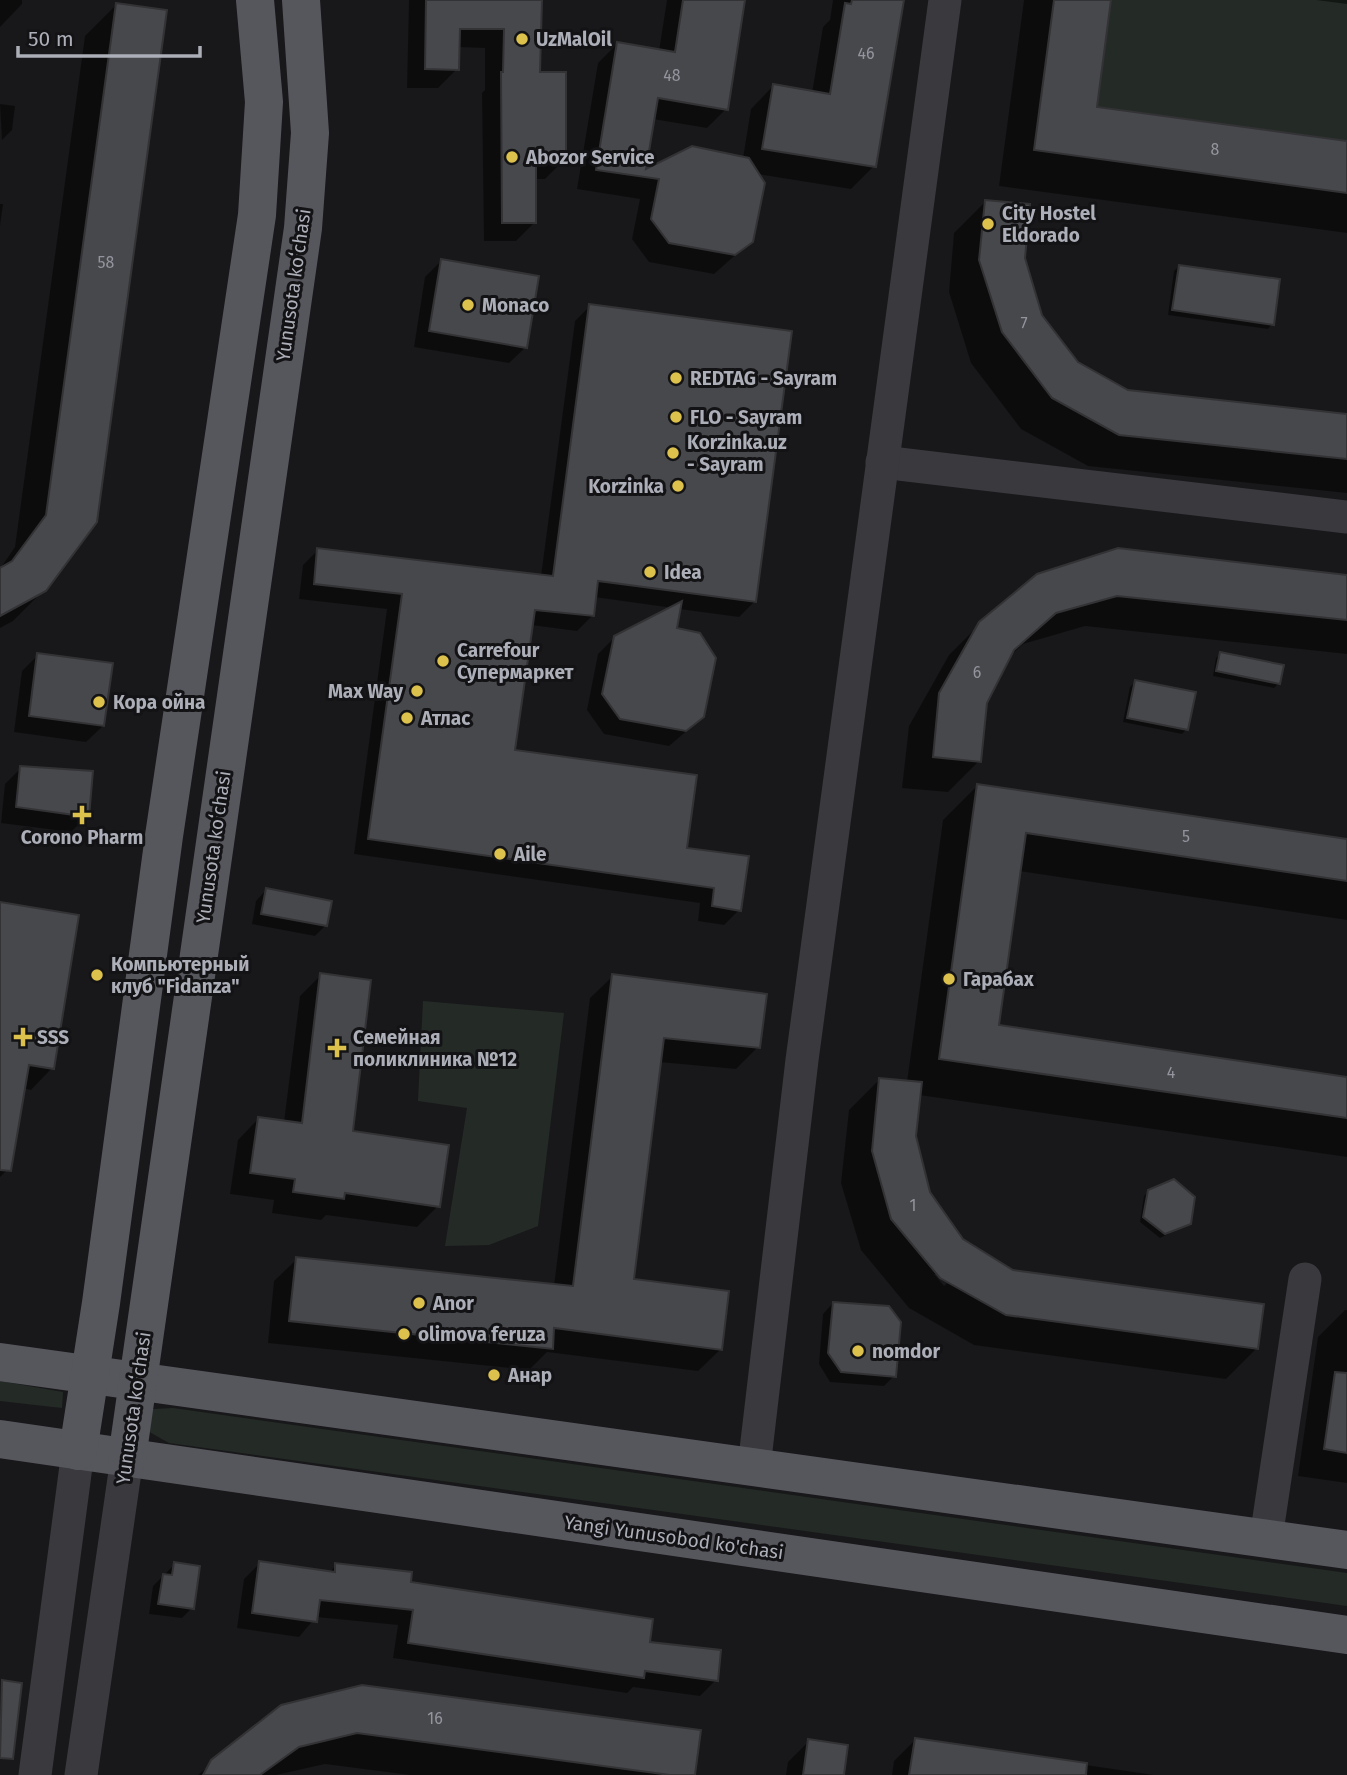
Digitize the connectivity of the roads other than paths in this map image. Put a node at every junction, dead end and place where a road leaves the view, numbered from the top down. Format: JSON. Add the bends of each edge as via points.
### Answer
{"nodes":[{"id":1,"x":255,"y":0,"type":"edge"},
{"id":2,"x":301,"y":0,"type":"edge"},
{"id":3,"x":946,"y":0,"type":"edge"},
{"id":4,"x":882,"y":462,"type":"junction"},
{"id":5,"x":1347,"y":517,"type":"edge"},
{"id":6,"x":1305,"y":1279,"type":"dead end"},
{"id":7,"x":0,"y":1362,"type":"edge"},
{"id":8,"x":90,"y":1374,"type":"junction"},
{"id":9,"x":138,"y":1381,"type":"junction"},
{"id":10,"x":0,"y":1440,"type":"edge"},
{"id":11,"x":78,"y":1451,"type":"junction"},
{"id":12,"x":127,"y":1458,"type":"junction"},
{"id":13,"x":754,"y":1467,"type":"junction"},
{"id":14,"x":1266,"y":1538,"type":"junction"},
{"id":15,"x":1347,"y":1550,"type":"edge"},
{"id":16,"x":1347,"y":1635,"type":"edge"},
{"id":17,"x":35,"y":1775,"type":"edge"},
{"id":18,"x":81,"y":1775,"type":"edge"}],
"edges":[{"from":1,"to":8,"type":"main road","via":[[264,102],[257,215]]},
{"from":2,"to":9,"type":"main road","name":"Yunusota koʻchasi","via":[[310,133],[303,228]]},
{"from":3,"to":4,"type":"street"},
{"from":4,"to":5,"type":"street"},
{"from":4,"to":13,"type":"street","via":[[800,1073]]},
{"from":6,"to":14,"type":"street"},
{"from":7,"to":8,"type":"main road"},
{"from":8,"to":9,"type":"main road"},
{"from":8,"to":11,"type":"main road"},
{"from":9,"to":12,"type":"main road","name":"Yunusota koʻchasi"},
{"from":9,"to":13,"type":"main road"},
{"from":10,"to":11,"type":"main road","name":"Yangi Yunusobod ko'chasi"},
{"from":11,"to":12,"type":"main road","name":"Yangi Yunusobod ko'chasi"},
{"from":11,"to":17,"type":"street"},
{"from":12,"to":16,"type":"main road","name":"Yangi Yunusobod ko'chasi"},
{"from":12,"to":18,"type":"street","name":"Yunusota koʻchasi"},
{"from":13,"to":14,"type":"main road"},
{"from":14,"to":15,"type":"main road"}]}
